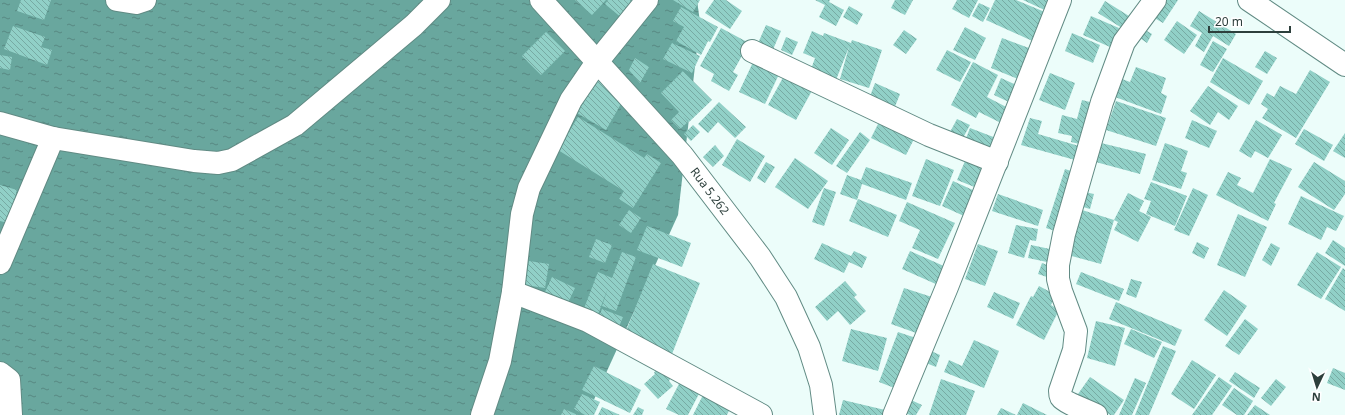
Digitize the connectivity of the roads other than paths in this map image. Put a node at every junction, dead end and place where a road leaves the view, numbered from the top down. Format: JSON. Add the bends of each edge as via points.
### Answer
{"nodes":[{"id":1,"x":117,"y":0,"type":"edge"},
{"id":2,"x":145,"y":0,"type":"edge"},
{"id":3,"x":439,"y":0,"type":"edge"},
{"id":4,"x":541,"y":0,"type":"edge"},
{"id":5,"x":647,"y":0,"type":"edge"},
{"id":6,"x":1060,"y":0,"type":"edge"},
{"id":7,"x":1155,"y":0,"type":"edge"},
{"id":8,"x":1249,"y":0,"type":"edge"},
{"id":9,"x":752,"y":51,"type":"dead end"},
{"id":10,"x":597,"y":62,"type":"junction"},
{"id":11,"x":1345,"y":65,"type":"edge"},
{"id":12,"x":0,"y":123,"type":"edge"},
{"id":13,"x":53,"y":138,"type":"junction"},
{"id":14,"x":997,"y":162,"type":"junction"},
{"id":15,"x":0,"y":263,"type":"edge"},
{"id":16,"x":512,"y":292,"type":"junction"},
{"id":17,"x":0,"y":373,"type":"edge"},
{"id":18,"x":11,"y":415,"type":"edge"},
{"id":19,"x":482,"y":415,"type":"edge"},
{"id":20,"x":761,"y":415,"type":"edge"},
{"id":21,"x":825,"y":415,"type":"edge"},
{"id":22,"x":894,"y":415,"type":"edge"},
{"id":23,"x":1096,"y":415,"type":"edge"}],
"edges":[{"from":1,"to":2,"type":"street","via":[[136,3]]},
{"from":3,"to":13,"type":"street","via":[[414,26],[295,125],[232,160],[218,163],[194,162]]},
{"from":4,"to":10,"type":"street","name":"Rua 5.262"},
{"from":5,"to":10,"type":"street"},
{"from":6,"to":14,"type":"street"},
{"from":7,"to":23,"type":"street","via":[[1124,42],[1102,102],[1064,234],[1058,265],[1061,291],[1076,331],[1074,350],[1060,396]]},
{"from":8,"to":11,"type":"street"},
{"from":9,"to":14,"type":"street","via":[[930,135]]},
{"from":10,"to":16,"type":"street","via":[[571,100],[529,188],[522,214]]},
{"from":10,"to":21,"type":"street","name":"Rua 5.262","via":[[682,155],[760,257],[782,291],[809,346],[821,385]]},
{"from":12,"to":13,"type":"street"},
{"from":13,"to":15,"type":"street"},
{"from":14,"to":22,"type":"street"},
{"from":16,"to":19,"type":"street","via":[[500,361]]},
{"from":16,"to":20,"type":"street","via":[[588,321]]},
{"from":17,"to":18,"type":"street","via":[[9,380]]}]}
